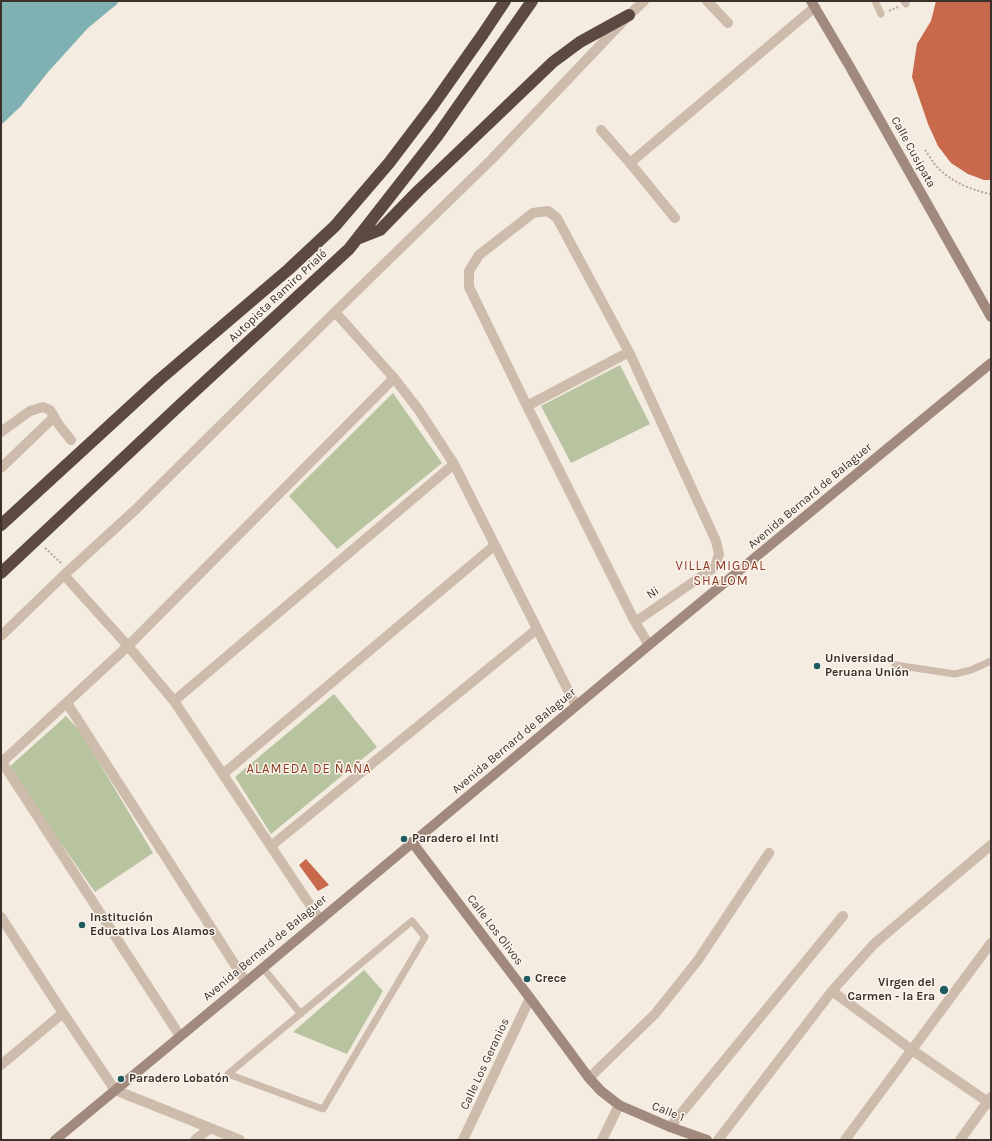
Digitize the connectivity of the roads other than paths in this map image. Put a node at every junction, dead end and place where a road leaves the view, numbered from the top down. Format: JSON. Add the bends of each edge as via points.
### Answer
{"nodes":[{"id":1,"x":505,"y":1,"type":"edge"},
{"id":2,"x":532,"y":1,"type":"edge"},
{"id":3,"x":644,"y":1,"type":"edge"},
{"id":4,"x":707,"y":1,"type":"edge"},
{"id":5,"x":875,"y":1,"type":"edge"},
{"id":6,"x":813,"y":4,"type":"edge"},
{"id":7,"x":880,"y":14,"type":"road end"},
{"id":8,"x":629,"y":15,"type":"junction"},
{"id":9,"x":728,"y":23,"type":"dead end"},
{"id":10,"x":601,"y":130,"type":"dead end"},
{"id":11,"x":630,"y":163,"type":"junction"},
{"id":12,"x":675,"y":218,"type":"dead end"},
{"id":13,"x":357,"y":239,"type":"junction"},
{"id":14,"x":335,"y":312,"type":"junction"},
{"id":15,"x":991,"y":317,"type":"edge"},
{"id":16,"x":629,"y":352,"type":"junction"},
{"id":17,"x":991,"y":363,"type":"edge"},
{"id":18,"x":394,"y":378,"type":"junction"},
{"id":19,"x":527,"y":406,"type":"junction"},
{"id":20,"x":54,"y":417,"type":"junction"},
{"id":21,"x":1,"y":432,"type":"edge"},
{"id":22,"x":71,"y":440,"type":"dead end"},
{"id":23,"x":454,"y":464,"type":"junction"},
{"id":24,"x":1,"y":468,"type":"edge"},
{"id":25,"x":1,"y":525,"type":"edge"},
{"id":26,"x":495,"y":546,"type":"junction"},
{"id":27,"x":1,"y":573,"type":"edge"},
{"id":28,"x":66,"y":573,"type":"junction"},
{"id":29,"x":635,"y":622,"type":"junction"},
{"id":30,"x":537,"y":629,"type":"junction"},
{"id":31,"x":1,"y":636,"type":"edge"},
{"id":32,"x":128,"y":646,"type":"junction"},
{"id":33,"x":649,"y":646,"type":"junction"},
{"id":34,"x":991,"y":661,"type":"edge"},
{"id":35,"x":895,"y":664,"type":"dead end"},
{"id":36,"x":174,"y":701,"type":"junction"},
{"id":37,"x":67,"y":703,"type":"junction"},
{"id":38,"x":576,"y":706,"type":"junction"},
{"id":39,"x":1,"y":763,"type":"edge"},
{"id":40,"x":223,"y":774,"type":"junction"},
{"id":41,"x":412,"y":842,"type":"junction"},
{"id":42,"x":991,"y":845,"type":"edge"},
{"id":43,"x":271,"y":846,"type":"junction"},
{"id":44,"x":769,"y":853,"type":"dead end"},
{"id":45,"x":843,"y":916,"type":"dead end"},
{"id":46,"x":1,"y":917,"type":"edge"},
{"id":47,"x":320,"y":920,"type":"junction"},
{"id":48,"x":991,"y":943,"type":"edge"},
{"id":49,"x":263,"y":968,"type":"junction"},
{"id":50,"x":246,"y":982,"type":"junction"},
{"id":51,"x":832,"y":991,"type":"junction"},
{"id":52,"x":530,"y":998,"type":"junction"},
{"id":53,"x":63,"y":1014,"type":"junction"},
{"id":54,"x":301,"y":1014,"type":"junction"},
{"id":55,"x":180,"y":1036,"type":"junction"},
{"id":56,"x":912,"y":1050,"type":"junction"},
{"id":57,"x":1,"y":1065,"type":"edge"},
{"id":58,"x":588,"y":1078,"type":"junction"},
{"id":59,"x":115,"y":1090,"type":"junction"},
{"id":60,"x":990,"y":1101,"type":"edge"},
{"id":61,"x":619,"y":1106,"type":"junction"},
{"id":62,"x":210,"y":1128,"type":"junction"},
{"id":63,"x":670,"y":1128,"type":"junction"},
{"id":64,"x":55,"y":1140,"type":"edge"},
{"id":65,"x":195,"y":1140,"type":"edge"},
{"id":66,"x":240,"y":1140,"type":"edge"},
{"id":67,"x":464,"y":1140,"type":"edge"},
{"id":68,"x":602,"y":1140,"type":"edge"},
{"id":69,"x":708,"y":1140,"type":"edge"},
{"id":70,"x":718,"y":1140,"type":"edge"},
{"id":71,"x":845,"y":1140,"type":"edge"},
{"id":72,"x":960,"y":1140,"type":"edge"}],
"edges":[{"from":1,"to":25,"type":"highway","name":"Autopista Ramiro Prialé","via":[[402,146],[335,226],[289,269],[159,380]]},
{"from":2,"to":13,"type":"highway","name":"Autopista Ramiro Prialé","via":[[438,135]]},
{"from":3,"to":8,"type":"street"},
{"from":4,"to":9,"type":"street"},
{"from":5,"to":7,"type":"lane"},
{"from":6,"to":11,"type":"street"},
{"from":6,"to":15,"type":"street","name":"Calle Cusipata"},
{"from":8,"to":13,"type":"highway","via":[[580,42],[553,62],[380,230]]},
{"from":8,"to":14,"type":"street","via":[[492,159]]},
{"from":10,"to":11,"type":"street"},
{"from":11,"to":12,"type":"street"},
{"from":13,"to":27,"type":"highway","name":"Autopista Ramiro Prialé","via":[[349,250]]},
{"from":14,"to":18,"type":"street"},
{"from":14,"to":28,"type":"street","via":[[134,511]]},
{"from":16,"to":19,"type":"street"},
{"from":16,"to":19,"type":"street","via":[[557,218],[548,211],[533,213],[479,255],[469,271],[470,287]]},
{"from":16,"to":29,"type":"street","name":"Ni","via":[[716,542],[719,554],[715,567]]},
{"from":17,"to":33,"type":"street","name":"Avenida Bernard de Balaguer"},
{"from":18,"to":23,"type":"street"},
{"from":18,"to":32,"type":"street"},
{"from":19,"to":29,"type":"street"},
{"from":20,"to":21,"type":"street","via":[[50,410],[43,408],[30,411]]},
{"from":20,"to":22,"type":"street"},
{"from":20,"to":24,"type":"street"},
{"from":23,"to":26,"type":"street"},
{"from":23,"to":36,"type":"street"},
{"from":26,"to":30,"type":"street"},
{"from":26,"to":40,"type":"street"},
{"from":28,"to":31,"type":"street"},
{"from":28,"to":32,"type":"street"},
{"from":29,"to":33,"type":"street"},
{"from":30,"to":38,"type":"street"},
{"from":30,"to":43,"type":"street"},
{"from":32,"to":36,"type":"street"},
{"from":32,"to":37,"type":"street"},
{"from":33,"to":38,"type":"street","name":"Avenida Bernard de Balaguer"},
{"from":34,"to":35,"type":"lane","via":[[956,674]]},
{"from":36,"to":40,"type":"street"},
{"from":37,"to":39,"type":"street"},
{"from":37,"to":50,"type":"street"},
{"from":38,"to":41,"type":"street","name":"Avenida Bernard de Balaguer"},
{"from":39,"to":55,"type":"street"},
{"from":40,"to":43,"type":"street"},
{"from":41,"to":47,"type":"street","name":"Avenida Bernard de Balaguer"},
{"from":41,"to":52,"type":"street","name":"Calle Los Olivos"},
{"from":42,"to":51,"type":"street","via":[[874,944]]},
{"from":43,"to":47,"type":"street"},
{"from":44,"to":58,"type":"street","via":[[698,960],[655,1014]]},
{"from":45,"to":63,"type":"street"},
{"from":46,"to":53,"type":"street"},
{"from":47,"to":49,"type":"street","name":"Avenida Bernard de Balaguer"},
{"from":48,"to":56,"type":"street"},
{"from":49,"to":50,"type":"street","name":"Avenida Bernard de Balaguer"},
{"from":49,"to":54,"type":"lane"},
{"from":50,"to":55,"type":"street","name":"Avenida Bernard de Balaguer"},
{"from":51,"to":56,"type":"street"},
{"from":51,"to":70,"type":"street"},
{"from":52,"to":58,"type":"street","name":"Calle Los Olivos"},
{"from":52,"to":67,"type":"street","name":"Calle Los Geranios"},
{"from":53,"to":57,"type":"street"},
{"from":53,"to":59,"type":"street"},
{"from":54,"to":54,"type":"lane","via":[[412,921],[425,937],[323,1109],[228,1074]]},
{"from":55,"to":59,"type":"street","name":"Avenida Bernard de Balaguer"},
{"from":56,"to":60,"type":"street"},
{"from":56,"to":71,"type":"street"},
{"from":58,"to":61,"type":"street","name":"Calle Los Olivos"},
{"from":59,"to":62,"type":"street"},
{"from":59,"to":64,"type":"street","name":"Avenida Bernard de Balaguer"},
{"from":60,"to":72,"type":"street"},
{"from":61,"to":63,"type":"street","name":"Calle 1"},
{"from":61,"to":68,"type":"street"},
{"from":62,"to":65,"type":"street"},
{"from":62,"to":66,"type":"street"},
{"from":63,"to":69,"type":"street","name":"Calle 1"}]}
